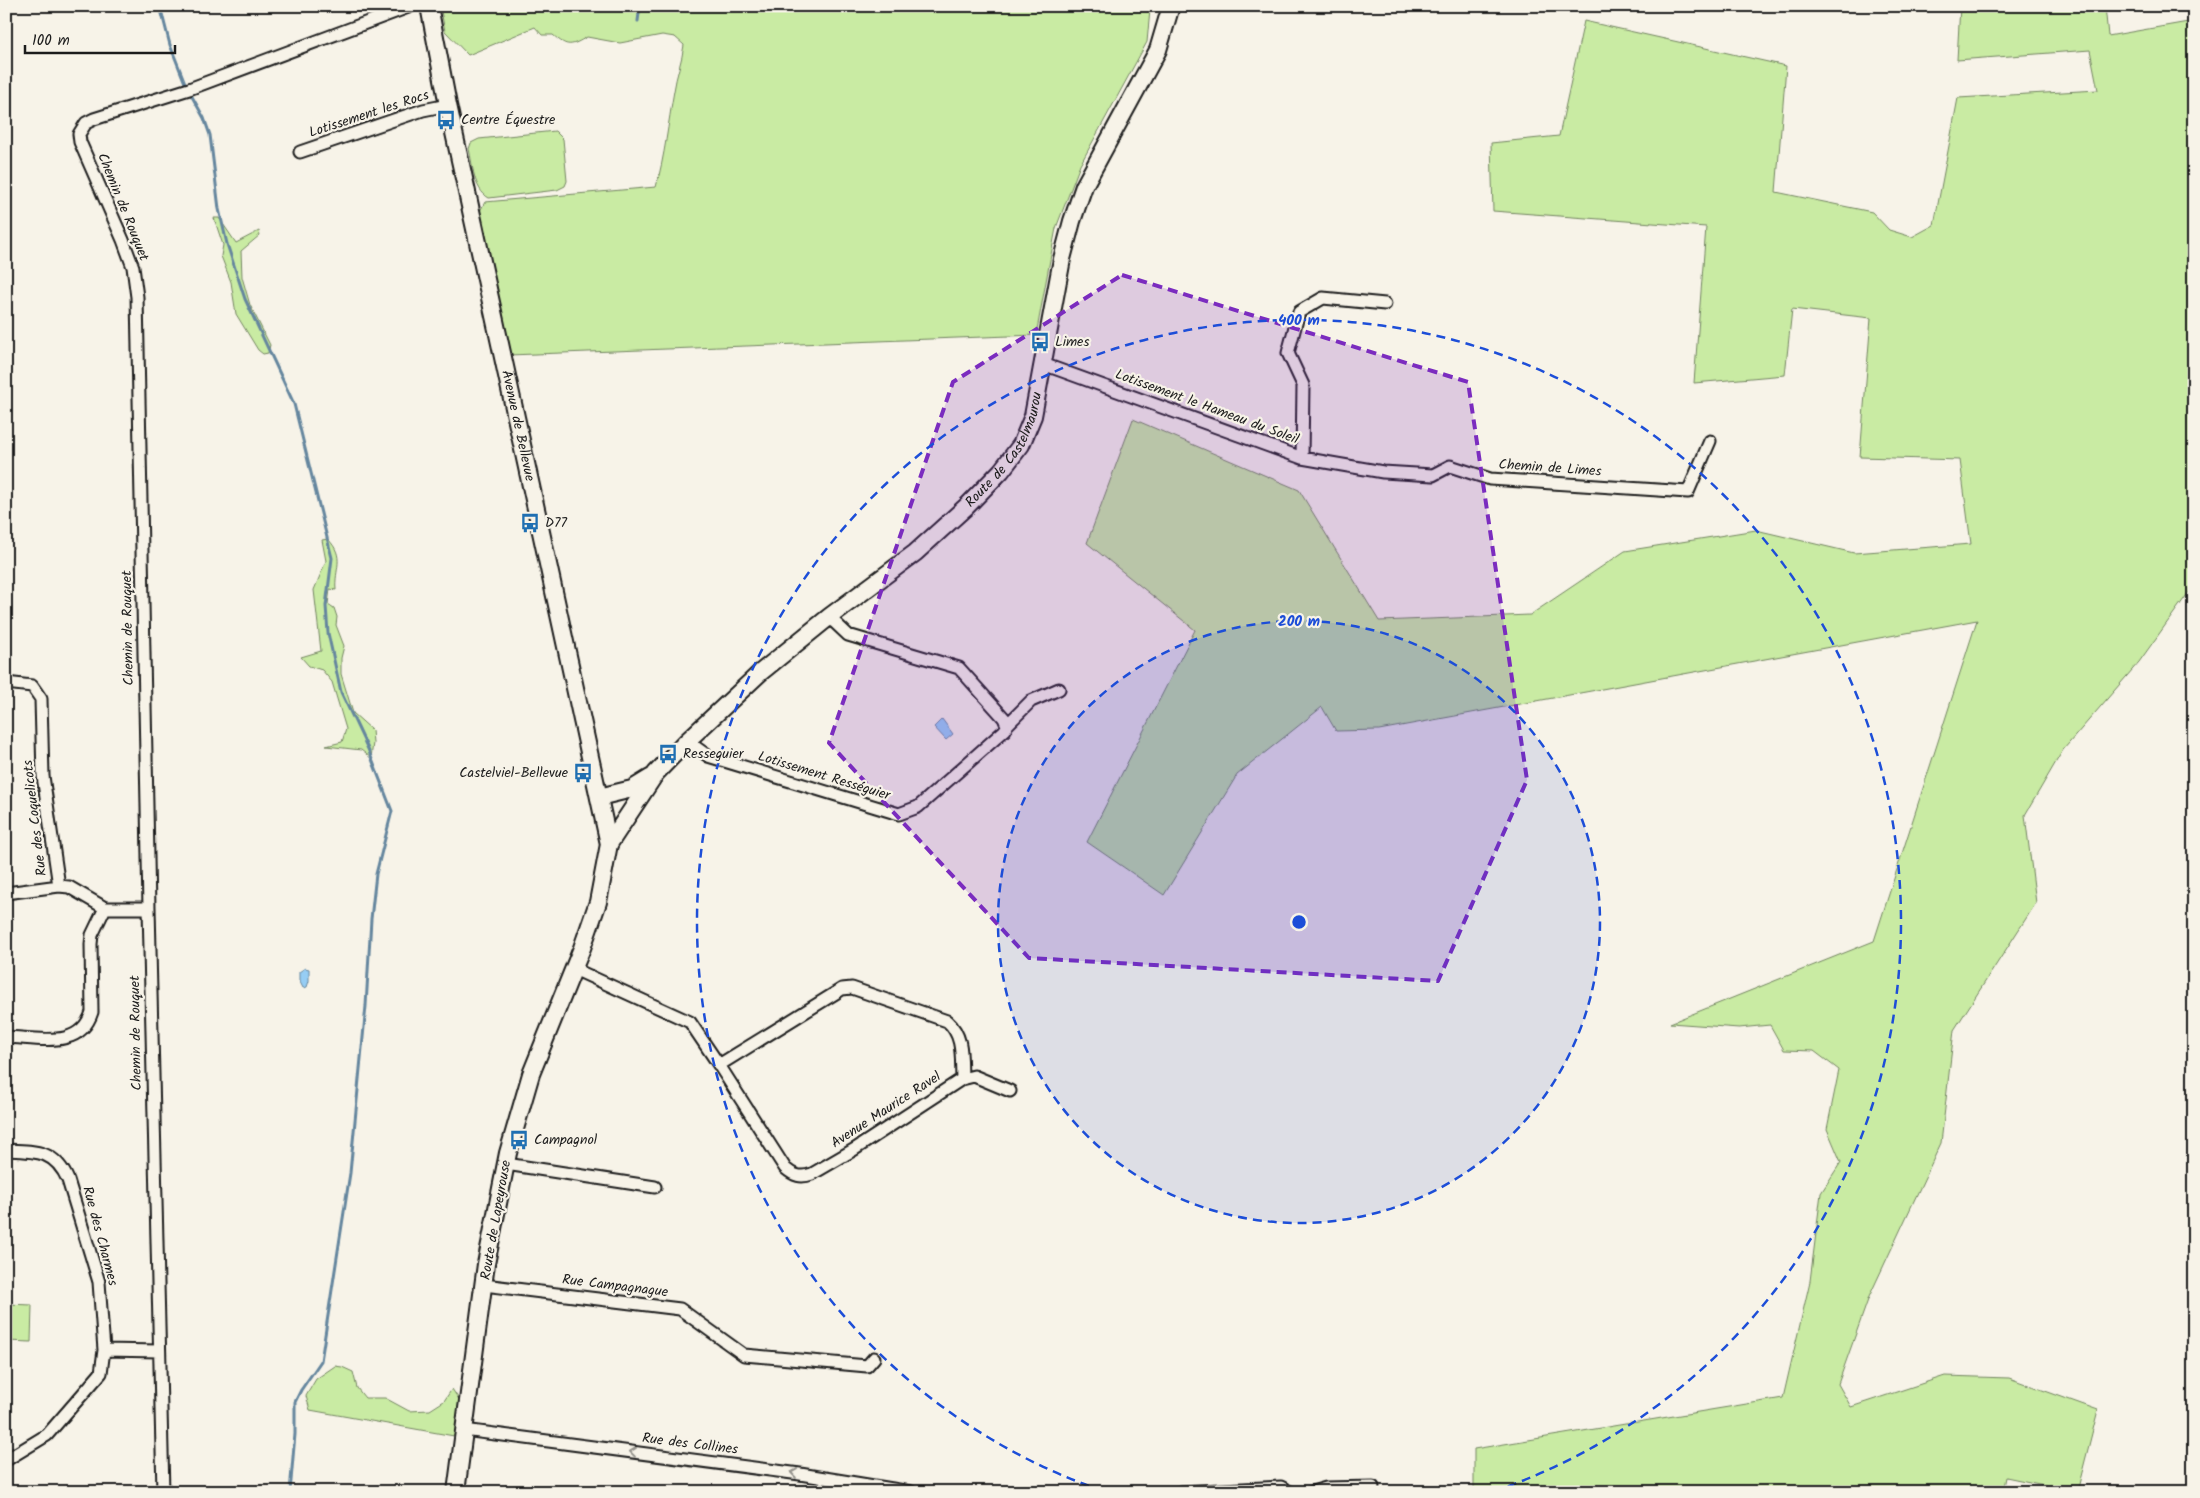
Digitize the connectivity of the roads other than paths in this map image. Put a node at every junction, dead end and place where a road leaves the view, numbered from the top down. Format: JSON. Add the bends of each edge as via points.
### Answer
{"nodes":[{"id":1,"x":412,"y":6,"type":"edge"},
{"id":2,"x":429,"y":6,"type":"edge"},
{"id":3,"x":1171,"y":6,"type":"edge"},
{"id":4,"x":448,"y":105,"type":"junction"},
{"id":5,"x":300,"y":152,"type":"dead end"},
{"id":6,"x":1385,"y":304,"type":"dead end"},
{"id":7,"x":1043,"y":364,"type":"junction"},
{"id":8,"x":1710,"y":441,"type":"dead end"},
{"id":9,"x":1302,"y":458,"type":"junction"},
{"id":10,"x":829,"y":617,"type":"junction"},
{"id":11,"x":6,"y":683,"type":"edge"},
{"id":12,"x":1059,"y":689,"type":"dead end"},
{"id":13,"x":1006,"y":725,"type":"junction"},
{"id":14,"x":687,"y":741,"type":"junction"},
{"id":15,"x":656,"y":774,"type":"junction"},
{"id":16,"x":615,"y":793,"type":"junction"},
{"id":17,"x":598,"y":797,"type":"junction"},
{"id":18,"x":630,"y":812,"type":"junction"},
{"id":19,"x":609,"y":844,"type":"junction"},
{"id":20,"x":58,"y":886,"type":"junction"},
{"id":21,"x":6,"y":893,"type":"edge"},
{"id":22,"x":106,"y":908,"type":"junction"},
{"id":23,"x":149,"y":908,"type":"junction"},
{"id":24,"x":574,"y":969,"type":"junction"},
{"id":25,"x":6,"y":1037,"type":"edge"},
{"id":26,"x":719,"y":1065,"type":"junction"},
{"id":27,"x":962,"y":1079,"type":"junction"},
{"id":28,"x":1010,"y":1091,"type":"dead end"},
{"id":29,"x":6,"y":1150,"type":"edge"},
{"id":30,"x":506,"y":1164,"type":"junction"},
{"id":31,"x":655,"y":1187,"type":"dead end"},
{"id":32,"x":484,"y":1285,"type":"junction"},
{"id":33,"x":104,"y":1350,"type":"junction"},
{"id":34,"x":159,"y":1351,"type":"junction"},
{"id":35,"x":874,"y":1358,"type":"dead end"},
{"id":36,"x":464,"y":1430,"type":"junction"},
{"id":37,"x":6,"y":1460,"type":"edge"},
{"id":38,"x":1373,"y":1487,"type":"dead end"},
{"id":39,"x":163,"y":1492,"type":"edge"},
{"id":40,"x":456,"y":1492,"type":"edge"},
{"id":41,"x":911,"y":1492,"type":"edge"},
{"id":42,"x":1180,"y":1492,"type":"edge"},
{"id":43,"x":1290,"y":1492,"type":"edge"},
{"id":44,"x":1312,"y":1492,"type":"edge"}],
"edges":[{"from":1,"to":23,"type":"street","name":"Chemin de Rouquet","via":[[189,89],[94,119],[86,123],[79,134],[123,240],[137,297]]},
{"from":2,"to":4,"type":"street","name":"Avenue de Bellevue"},
{"from":3,"to":7,"type":"street","name":"Route de Castelmaurou","via":[[1158,50],[1084,186],[1062,259]]},
{"from":4,"to":5,"type":"street","name":"Lotissement les Rocs","via":[[423,110]]},
{"from":4,"to":17,"type":"street","name":"Avenue de Bellevue"},
{"from":6,"to":9,"type":"street","name":"Lotissement le Hameau du Soleil","via":[[1323,298],[1299,312],[1288,353],[1303,385]]},
{"from":7,"to":9,"type":"street","name":"Lotissement le Hameau du Soleil"},
{"from":7,"to":10,"type":"street","name":"Route de Castelmaurou","via":[[1033,416],[1021,445],[1001,470],[915,553]]},
{"from":8,"to":9,"type":"street","name":"Chemin de Limes","via":[[1688,492],[1490,479],[1450,466],[1433,475],[1383,472]]},
{"from":10,"to":13,"type":"street","via":[[848,635],[959,668],[1004,718]]},
{"from":10,"to":14,"type":"street","name":"Route de Castelmaurou","via":[[761,672]]},
{"from":11,"to":20,"type":"street","name":"Rue des Coquelicots","via":[[32,686],[41,699],[42,776]]},
{"from":12,"to":13,"type":"street","name":"Lotissement Rességuier","via":[[1031,701]]},
{"from":13,"to":14,"type":"street","name":"Lotissement Rességuier","via":[[1001,735],[918,807],[899,814],[708,756]]},
{"from":14,"to":15,"type":"street","name":"Route de Castelmaurou"},
{"from":15,"to":16,"type":"street","name":"Route de Castelmaurou","via":[[632,789]]},
{"from":15,"to":18,"type":"street","name":"Route de Castelmaurou"},
{"from":16,"to":17,"type":"street","name":"Route de Castelmaurou"},
{"from":16,"to":18,"type":"street"},
{"from":17,"to":19,"type":"street","name":"Avenue de Bellevue"},
{"from":18,"to":19,"type":"street","name":"Route de Castelmaurou"},
{"from":19,"to":24,"type":"street","name":"Route de Lapeyrouse","via":[[598,902]]},
{"from":20,"to":21,"type":"street"},
{"from":20,"to":22,"type":"street","via":[[69,887]]},
{"from":22,"to":23,"type":"street"},
{"from":22,"to":25,"type":"street","via":[[92,935],[92,1012],[89,1022],[73,1037]]},
{"from":23,"to":34,"type":"street","name":"Chemin de Rouquet"},
{"from":24,"to":26,"type":"street","name":"Avenue Maurice Ravel","via":[[690,1022]]},
{"from":24,"to":30,"type":"street","name":"Route de Lapeyrouse","via":[[531,1074]]},
{"from":26,"to":27,"type":"street","name":"Avenue Maurice Ravel","via":[[842,989],[852,988],[947,1021],[959,1036]]},
{"from":26,"to":27,"type":"street","name":"Avenue Maurice Ravel","via":[[785,1168],[798,1176],[812,1174],[841,1158]]},
{"from":27,"to":28,"type":"street","via":[[974,1076]]},
{"from":29,"to":33,"type":"street","name":"Rue des Charmes","via":[[36,1151],[51,1156],[62,1167],[100,1282]]},
{"from":30,"to":31,"type":"street"},
{"from":30,"to":32,"type":"street","name":"Route de Lapeyrouse"},
{"from":32,"to":35,"type":"street","name":"Rue Campagnague","via":[[680,1309],[744,1355],[867,1366]]},
{"from":32,"to":36,"type":"street","name":"Route de Lapeyrouse"},
{"from":33,"to":34,"type":"street"},
{"from":33,"to":37,"type":"street","name":"Rue des Charmes","via":[[102,1373],[47,1435]]},
{"from":34,"to":39,"type":"street","name":"Chemin de Rouquet"},
{"from":36,"to":40,"type":"street","name":"Route de Lapeyrouse"},
{"from":41,"to":36,"type":"street","name":"Rue des Collines","one_way":true,"via":[[800,1474]]},
{"from":38,"to":44,"type":"street","via":[[1326,1488]]},
{"from":42,"to":43,"type":"street","via":[[1281,1487]]}]}
